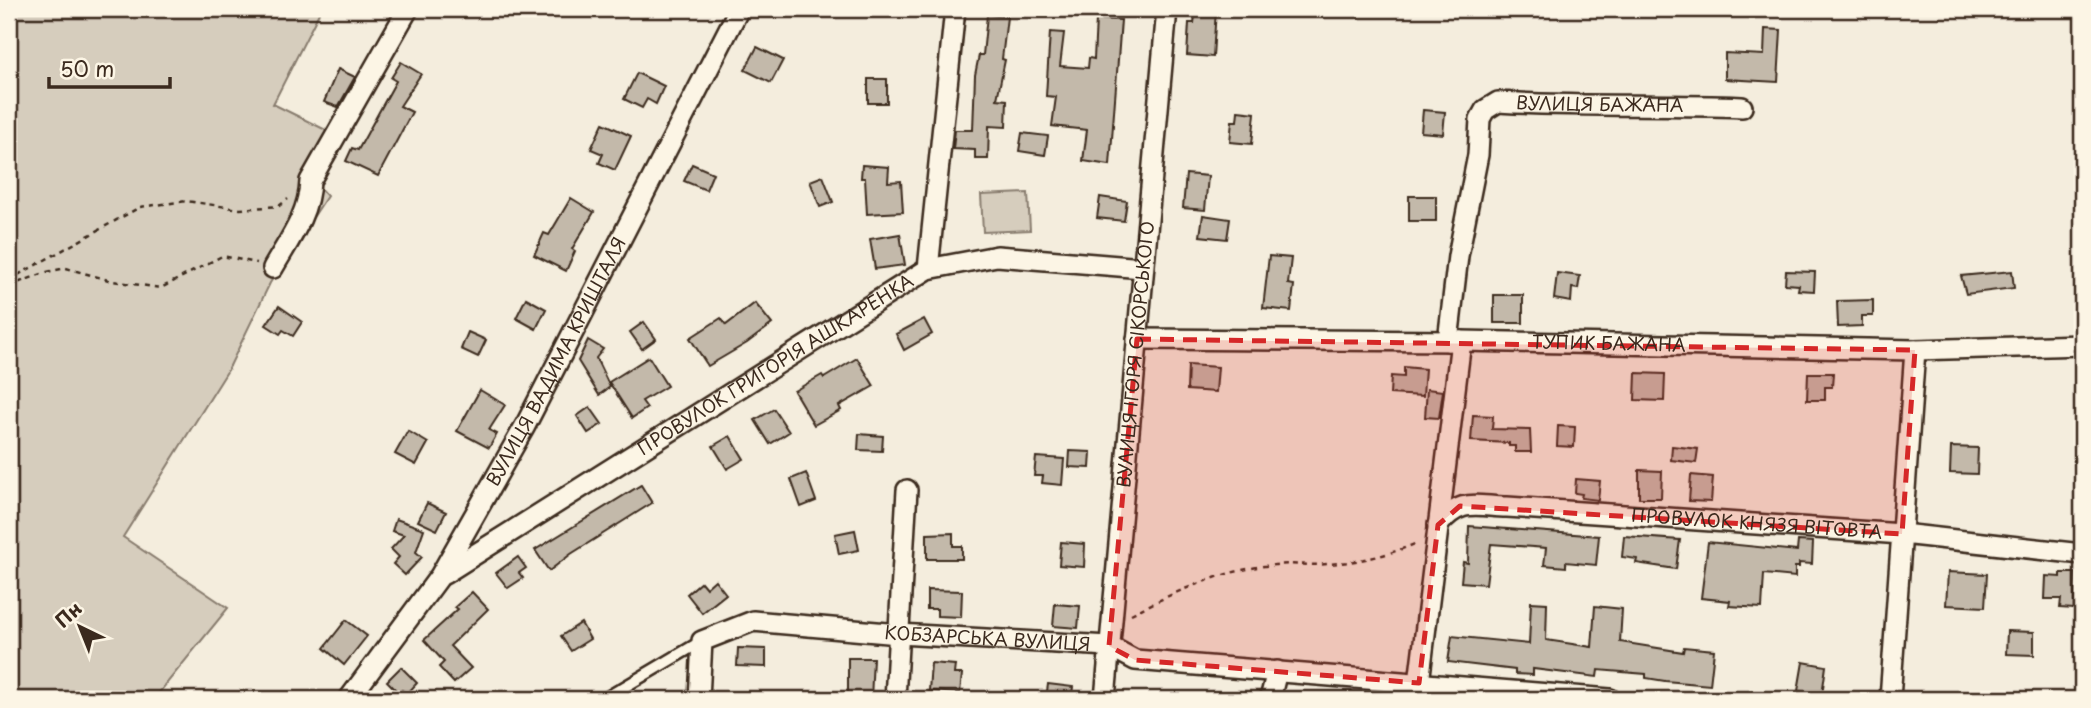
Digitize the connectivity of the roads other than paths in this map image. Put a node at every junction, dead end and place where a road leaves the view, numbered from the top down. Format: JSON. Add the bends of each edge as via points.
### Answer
{"nodes":[{"id":1,"x":408,"y":9,"type":"edge"},
{"id":2,"x":739,"y":9,"type":"edge"},
{"id":3,"x":955,"y":9,"type":"edge"},
{"id":4,"x":1167,"y":9,"type":"edge"},
{"id":5,"x":1742,"y":107,"type":"dead end"},
{"id":6,"x":273,"y":268,"type":"road end"},
{"id":7,"x":1143,"y":268,"type":"junction"},
{"id":8,"x":928,"y":270,"type":"junction"},
{"id":9,"x":1137,"y":339,"type":"junction"},
{"id":10,"x":1455,"y":341,"type":"junction"},
{"id":11,"x":2082,"y":345,"type":"edge"},
{"id":12,"x":1915,"y":350,"type":"junction"},
{"id":13,"x":906,"y":490,"type":"dead end"},
{"id":14,"x":1438,"y":525,"type":"junction"},
{"id":15,"x":1902,"y":534,"type":"junction"},
{"id":16,"x":2082,"y":554,"type":"edge"},
{"id":17,"x":440,"y":576,"type":"junction"},
{"id":18,"x":898,"y":634,"type":"junction"},
{"id":19,"x":702,"y":641,"type":"junction"},
{"id":20,"x":1109,"y":646,"type":"junction"},
{"id":21,"x":1277,"y":671,"type":"junction"},
{"id":22,"x":1419,"y":682,"type":"junction"},
{"id":23,"x":1531,"y":696,"type":"edge"},
{"id":24,"x":349,"y":699,"type":"edge"},
{"id":25,"x":604,"y":699,"type":"edge"},
{"id":26,"x":699,"y":699,"type":"edge"},
{"id":27,"x":895,"y":699,"type":"edge"},
{"id":28,"x":1105,"y":699,"type":"edge"},
{"id":29,"x":1270,"y":699,"type":"edge"},
{"id":30,"x":1610,"y":699,"type":"edge"},
{"id":31,"x":1890,"y":699,"type":"edge"}],
"edges":[{"from":1,"to":6,"type":"street","via":[[310,181],[310,198],[300,222]]},
{"from":2,"to":17,"type":"street","name":"ВУЛИЦЯ ВАДИМА КРИШТАЛЯ","via":[[525,426]]},
{"from":3,"to":8,"type":"street"},
{"from":4,"to":7,"type":"street","name":"ВУЛИЦЯ ІГОРЯ СІКОРСЬКОГО"},
{"from":5,"to":10,"type":"street","name":"ВУЛИЦЯ БАЖАНА","via":[[1491,105],[1480,119],[1478,155],[1458,256]]},
{"from":7,"to":8,"type":"street","name":"ПРОВУЛОК ГРИГОРІЯ АШКАРЕНКА","via":[[997,256]]},
{"from":7,"to":9,"type":"street","name":"ВУЛИЦЯ ІГОРЯ СІКОРСЬКОГО"},
{"from":8,"to":17,"type":"street","name":"ПРОВУЛОК ГРИГОРІЯ АШКАРЕНКА"},
{"from":9,"to":10,"type":"street","name":"ТУПИК БАЖАНА"},
{"from":9,"to":20,"type":"street","name":"ВУЛИЦЯ ІГОРЯ СІКОРСЬКОГО"},
{"from":10,"to":12,"type":"street","name":"ТУПИК БАЖАНА"},
{"from":10,"to":14,"type":"street","name":"ВУЛИЦЯ БАЖАНА"},
{"from":11,"to":12,"type":"street","name":"ТУПИК БАЖАНА"},
{"from":12,"to":15,"type":"street"},
{"from":13,"to":18,"type":"street"},
{"from":14,"to":15,"type":"street","name":"ПРОВУЛОК КНЯЗЯ ВІТОВТА","via":[[1460,506]]},
{"from":14,"to":22,"type":"street","name":"ВУЛИЦЯ БАЖАНА"},
{"from":15,"to":16,"type":"street","name":"ПРОВУЛОК КНЯЗЯ ВІТОВТА"},
{"from":15,"to":31,"type":"street"},
{"from":17,"to":24,"type":"street","name":"ВУЛИЦЯ ВАДИМА КРИШТАЛЯ"},
{"from":18,"to":19,"type":"street","name":"КОБЗАРСЬКА ВУЛИЦЯ","via":[[753,621]]},
{"from":18,"to":20,"type":"street","name":"КОБЗАРСЬКА ВУЛИЦЯ"},
{"from":18,"to":27,"type":"street"},
{"from":19,"to":25,"type":"lane"},
{"from":19,"to":26,"type":"street"},
{"from":20,"to":21,"type":"street","name":"КОБЗАРСЬКА ВУЛИЦЯ","via":[[1135,660]]},
{"from":20,"to":28,"type":"street","name":"ВУЛИЦЯ ІГОРЯ СІКОРСЬКОГО"},
{"from":21,"to":22,"type":"street","name":"КОБЗАРСЬКА ВУЛИЦЯ"},
{"from":21,"to":29,"type":"street"},
{"from":22,"to":23,"type":"street","name":"КОБЗАРСЬКА ВУЛИЦЯ"},
{"from":23,"to":30,"type":"street","name":"КОБЗАРСЬКА ВУЛИЦЯ"}]}
